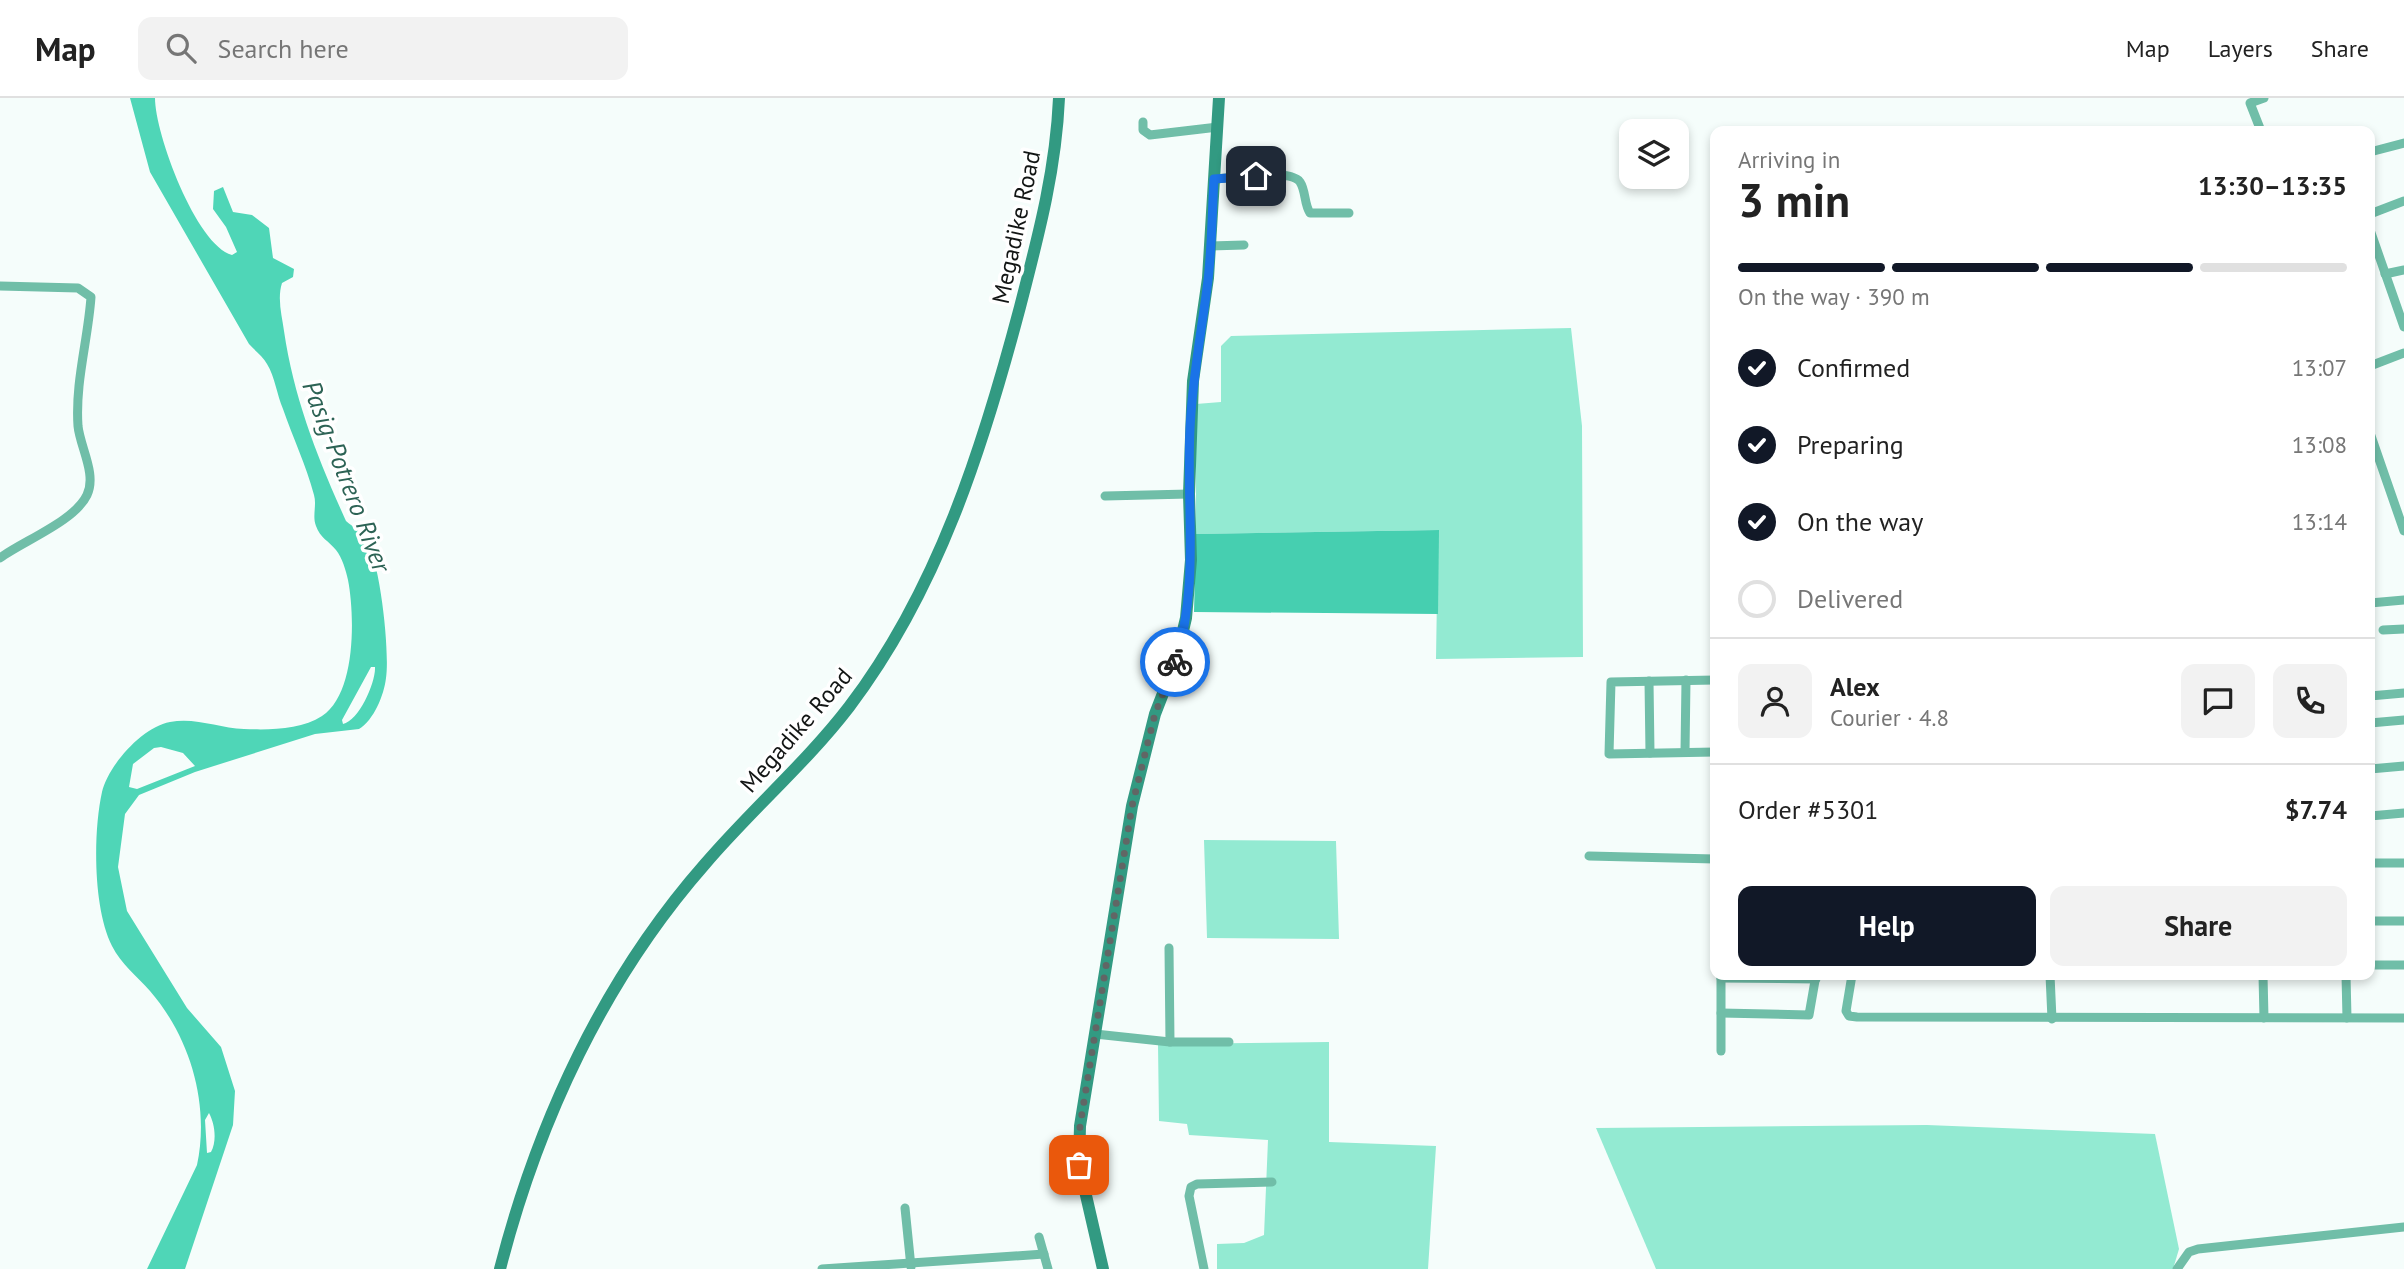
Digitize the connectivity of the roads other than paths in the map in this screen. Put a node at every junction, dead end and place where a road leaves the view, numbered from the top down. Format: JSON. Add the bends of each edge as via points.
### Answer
{"nodes":[{"id":1,"x":1059,"y":98,"type":"edge"},
{"id":2,"x":1219,"y":98,"type":"edge"},
{"id":3,"x":2264,"y":98,"type":"edge"},
{"id":4,"x":1143,"y":122,"type":"dead end"},
{"id":5,"x":2259,"y":126,"type":"edge"},
{"id":6,"x":1218,"y":127,"type":"junction"},
{"id":7,"x":2404,"y":143,"type":"edge"},
{"id":8,"x":2375,"y":151,"type":"edge"},
{"id":9,"x":1214,"y":179,"type":"junction"},
{"id":10,"x":2404,"y":201,"type":"edge"},
{"id":11,"x":1349,"y":212,"type":"dead end"},
{"id":12,"x":2375,"y":212,"type":"edge"},
{"id":13,"x":1244,"y":245,"type":"dead end"},
{"id":14,"x":2375,"y":245,"type":"edge"},
{"id":15,"x":1210,"y":246,"type":"junction"},
{"id":16,"x":2404,"y":270,"type":"edge"},
{"id":17,"x":2385,"y":274,"type":"junction"},
{"id":18,"x":0,"y":286,"type":"edge"},
{"id":19,"x":2404,"y":327,"type":"edge"},
{"id":20,"x":2404,"y":353,"type":"edge"},
{"id":21,"x":2375,"y":364,"type":"edge"},
{"id":22,"x":2375,"y":447,"type":"edge"},
{"id":23,"x":1189,"y":494,"type":"junction"},
{"id":24,"x":1105,"y":496,"type":"dead end"},
{"id":25,"x":2404,"y":531,"type":"edge"},
{"id":26,"x":0,"y":558,"type":"edge"},
{"id":27,"x":2404,"y":600,"type":"edge"},
{"id":28,"x":2375,"y":603,"type":"edge"},
{"id":29,"x":2404,"y":629,"type":"edge"},
{"id":30,"x":2383,"y":630,"type":"dead end"},
{"id":31,"x":1686,"y":680,"type":"junction"},
{"id":32,"x":1710,"y":680,"type":"edge"},
{"id":33,"x":1648,"y":681,"type":"junction"},
{"id":34,"x":2404,"y":693,"type":"edge"},
{"id":35,"x":2375,"y":696,"type":"edge"},
{"id":36,"x":2404,"y":720,"type":"edge"},
{"id":37,"x":2375,"y":723,"type":"edge"},
{"id":38,"x":1685,"y":752,"type":"junction"},
{"id":39,"x":1710,"y":752,"type":"edge"},
{"id":40,"x":1650,"y":753,"type":"junction"},
{"id":41,"x":2404,"y":766,"type":"edge"},
{"id":42,"x":2375,"y":769,"type":"edge"},
{"id":43,"x":2404,"y":813,"type":"edge"},
{"id":44,"x":2375,"y":816,"type":"edge"},
{"id":45,"x":1589,"y":856,"type":"dead end"},
{"id":46,"x":1710,"y":859,"type":"edge"},
{"id":47,"x":2375,"y":863,"type":"edge"},
{"id":48,"x":2404,"y":863,"type":"edge"},
{"id":49,"x":2375,"y":921,"type":"edge"},
{"id":50,"x":2404,"y":921,"type":"edge"},
{"id":51,"x":1169,"y":948,"type":"dead end"},
{"id":52,"x":2375,"y":965,"type":"edge"},
{"id":53,"x":2404,"y":965,"type":"edge"},
{"id":54,"x":1721,"y":980,"type":"edge"},
{"id":55,"x":1816,"y":980,"type":"edge"},
{"id":56,"x":1851,"y":980,"type":"edge"},
{"id":57,"x":2050,"y":980,"type":"edge"},
{"id":58,"x":2263,"y":980,"type":"edge"},
{"id":59,"x":2346,"y":980,"type":"edge"},
{"id":60,"x":1721,"y":1013,"type":"junction"},
{"id":61,"x":2264,"y":1018,"type":"junction"},
{"id":62,"x":2347,"y":1018,"type":"junction"},
{"id":63,"x":2404,"y":1018,"type":"edge"},
{"id":64,"x":2052,"y":1019,"type":"junction"},
{"id":65,"x":1095,"y":1034,"type":"junction"},
{"id":66,"x":1170,"y":1042,"type":"junction"},
{"id":67,"x":1229,"y":1042,"type":"dead end"},
{"id":68,"x":1721,"y":1052,"type":"dead end"},
{"id":69,"x":1272,"y":1182,"type":"dead end"},
{"id":70,"x":905,"y":1208,"type":"dead end"},
{"id":71,"x":2404,"y":1227,"type":"edge"},
{"id":72,"x":1040,"y":1237,"type":"dead end"},
{"id":73,"x":1044,"y":1254,"type":"junction"},
{"id":74,"x":911,"y":1266,"type":"edge"},
{"id":75,"x":500,"y":1269,"type":"edge"},
{"id":76,"x":822,"y":1269,"type":"edge"},
{"id":77,"x":1048,"y":1269,"type":"edge"},
{"id":78,"x":1103,"y":1269,"type":"edge"},
{"id":79,"x":1204,"y":1269,"type":"edge"},
{"id":80,"x":2178,"y":1269,"type":"edge"}],
"edges":[{"from":1,"to":75,"type":"main road","name":"Megadike Road","via":[[1049,192],[1010,344],[978,451],[919,593],[898,635],[848,709],[699,870],[627,968],[549,1118]]},
{"from":2,"to":6,"type":"main road"},
{"from":3,"to":5,"type":"street","via":[[2250,103]]},
{"from":4,"to":6,"type":"street","via":[[1143,130],[1150,135]]},
{"from":6,"to":9,"type":"main road"},
{"from":7,"to":8,"type":"street"},
{"from":9,"to":11,"type":"street","via":[[1294,176],[1310,213]]},
{"from":9,"to":15,"type":"main road"},
{"from":10,"to":12,"type":"street"},
{"from":13,"to":15,"type":"street"},
{"from":14,"to":17,"type":"street"},
{"from":15,"to":23,"type":"main road","via":[[1193,381]]},
{"from":16,"to":17,"type":"street"},
{"from":17,"to":19,"type":"street"},
{"from":18,"to":26,"type":"street","via":[[78,288],[91,297],[78,396],[78,429],[90,477],[87,495],[51,528]]},
{"from":20,"to":21,"type":"street"},
{"from":22,"to":25,"type":"street"},
{"from":23,"to":24,"type":"street"},
{"from":23,"to":65,"type":"main road","via":[[1191,560],[1183,637],[1155,714],[1132,806]]},
{"from":27,"to":28,"type":"street"},
{"from":29,"to":30,"type":"street"},
{"from":31,"to":32,"type":"street"},
{"from":31,"to":33,"type":"street"},
{"from":31,"to":38,"type":"street"},
{"from":33,"to":40,"type":"street"},
{"from":33,"to":40,"type":"street","via":[[1611,682],[1609,754]]},
{"from":34,"to":35,"type":"street"},
{"from":36,"to":37,"type":"street"},
{"from":38,"to":39,"type":"street"},
{"from":38,"to":40,"type":"street"},
{"from":41,"to":42,"type":"street"},
{"from":43,"to":44,"type":"street"},
{"from":45,"to":46,"type":"street"},
{"from":47,"to":48,"type":"street"},
{"from":49,"to":50,"type":"street"},
{"from":51,"to":66,"type":"street"},
{"from":52,"to":53,"type":"street"},
{"from":54,"to":60,"type":"street"},
{"from":55,"to":60,"type":"street","via":[[1810,1015]]},
{"from":56,"to":64,"type":"street","via":[[1846,1011],[1852,1017]]},
{"from":57,"to":64,"type":"street"},
{"from":58,"to":61,"type":"street"},
{"from":59,"to":62,"type":"street"},
{"from":60,"to":68,"type":"street"},
{"from":61,"to":62,"type":"street"},
{"from":61,"to":64,"type":"street"},
{"from":62,"to":63,"type":"street"},
{"from":65,"to":66,"type":"street"},
{"from":65,"to":78,"type":"main road","via":[[1080,1126],[1079,1165]]},
{"from":66,"to":67,"type":"street"},
{"from":69,"to":79,"type":"street","via":[[1191,1187]]},
{"from":70,"to":74,"type":"street"},
{"from":71,"to":80,"type":"street","via":[[2198,1249],[2189,1252]]},
{"from":72,"to":73,"type":"street"},
{"from":73,"to":74,"type":"street"},
{"from":73,"to":77,"type":"street"},
{"from":74,"to":76,"type":"street"}]}
